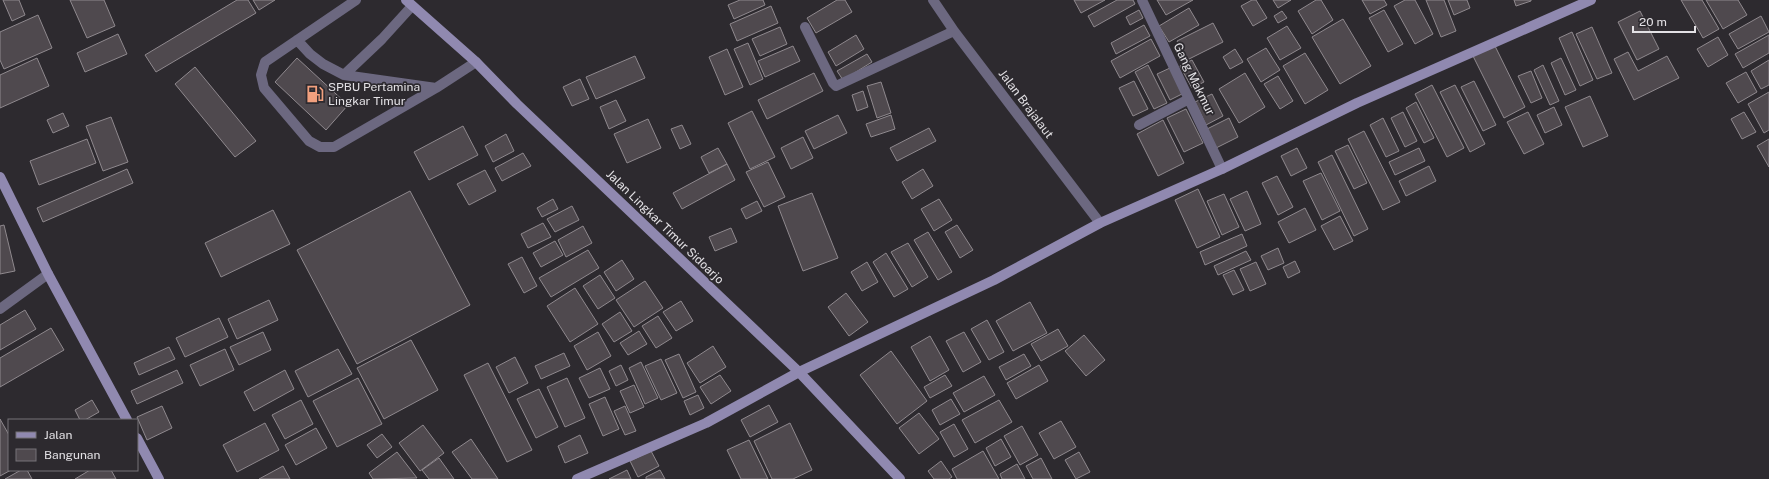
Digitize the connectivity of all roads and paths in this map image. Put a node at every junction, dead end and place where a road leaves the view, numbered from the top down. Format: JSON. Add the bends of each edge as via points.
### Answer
{"nodes":[{"id":1,"x":356,"y":0,"type":"edge"},
{"id":2,"x":933,"y":0,"type":"edge"},
{"id":3,"x":1142,"y":0,"type":"edge"},
{"id":4,"x":1591,"y":0,"type":"edge"},
{"id":5,"x":409,"y":3,"type":"edge"},
{"id":6,"x":805,"y":27,"type":"dead end"},
{"id":7,"x":954,"y":31,"type":"junction"},
{"id":8,"x":297,"y":40,"type":"junction"},
{"id":9,"x":476,"y":62,"type":"junction"},
{"id":10,"x":344,"y":76,"type":"junction"},
{"id":11,"x":436,"y":88,"type":"junction"},
{"id":12,"x":1189,"y":99,"type":"junction"},
{"id":13,"x":1139,"y":125,"type":"dead end"},
{"id":14,"x":1222,"y":169,"type":"junction"},
{"id":15,"x":0,"y":177,"type":"edge"},
{"id":16,"x":1104,"y":221,"type":"junction"},
{"id":17,"x":48,"y":274,"type":"junction"},
{"id":18,"x":0,"y":308,"type":"edge"},
{"id":19,"x":799,"y":372,"type":"junction"},
{"id":20,"x":126,"y":419,"type":"edge"},
{"id":21,"x":138,"y":440,"type":"edge"},
{"id":22,"x":159,"y":479,"type":"edge"},
{"id":23,"x":577,"y":479,"type":"edge"},
{"id":24,"x":900,"y":479,"type":"edge"}],
"edges":[{"from":1,"to":8,"type":"street"},
{"from":2,"to":7,"type":"street","name":"Jalan Brajalaut"},
{"from":3,"to":12,"type":"street","name":"Gang Makmur"},
{"from":4,"to":14,"type":"street","via":[[1357,103]]},
{"from":5,"to":9,"type":"street","name":"Jalan Lingkar Timur Sidoarjo"},
{"from":5,"to":10,"type":"street","via":[[382,39]]},
{"from":6,"to":7,"type":"street","via":[[832,83],[836,86]]},
{"from":7,"to":16,"type":"street","name":"Jalan Brajalaut"},
{"from":8,"to":10,"type":"street","via":[[323,64]]},
{"from":8,"to":11,"type":"street","via":[[265,62],[261,75],[264,88],[309,141],[320,147],[334,147]]},
{"from":9,"to":11,"type":"street"},
{"from":9,"to":19,"type":"street","name":"Jalan Lingkar Timur Sidoarjo"},
{"from":10,"to":11,"type":"street"},
{"from":12,"to":13,"type":"street"},
{"from":12,"to":14,"type":"street","name":"Gang Makmur"},
{"from":14,"to":16,"type":"street"},
{"from":15,"to":17,"type":"street"},
{"from":16,"to":19,"type":"street","via":[[994,280]]},
{"from":17,"to":18,"type":"street"},
{"from":17,"to":20,"type":"street"},
{"from":19,"to":23,"type":"street","via":[[706,423]]},
{"from":19,"to":24,"type":"street","name":"Jalan Lingkar Timur Sidoarjo"},
{"from":21,"to":22,"type":"street"}]}
